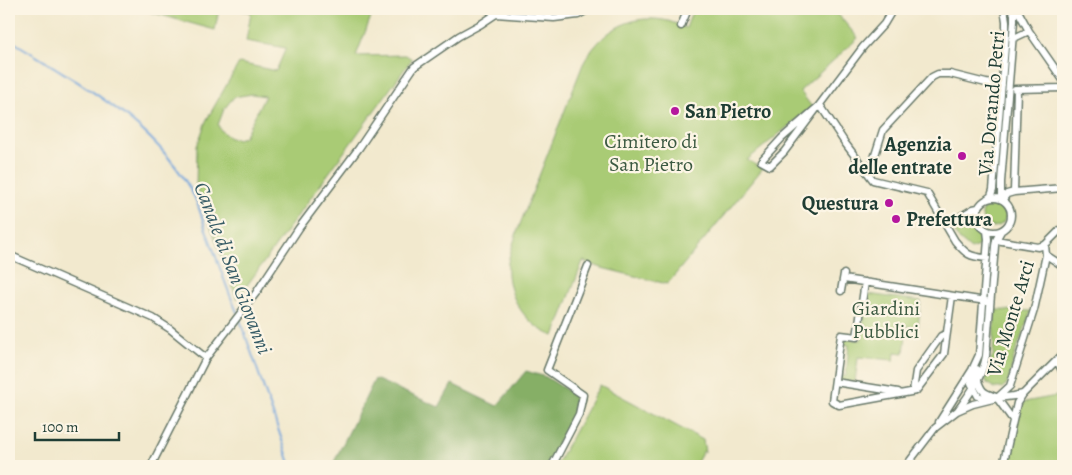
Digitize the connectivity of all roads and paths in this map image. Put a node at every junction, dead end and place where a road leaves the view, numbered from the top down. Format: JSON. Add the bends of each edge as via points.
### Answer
{"nodes":[{"id":1,"x":487,"y":9,"type":"edge"},
{"id":2,"x":589,"y":9,"type":"edge"},
{"id":3,"x":688,"y":9,"type":"edge"},
{"id":4,"x":893,"y":9,"type":"edge"},
{"id":5,"x":1004,"y":9,"type":"edge"},
{"id":6,"x":1016,"y":10,"type":"edge"},
{"id":7,"x":496,"y":14,"type":"junction"},
{"id":8,"x":681,"y":26,"type":"dead end"},
{"id":9,"x":1029,"y":31,"type":"junction"},
{"id":10,"x":1012,"y":39,"type":"junction"},
{"id":11,"x":1063,"y":80,"type":"edge"},
{"id":12,"x":1005,"y":87,"type":"junction"},
{"id":13,"x":1063,"y":88,"type":"edge"},
{"id":14,"x":1016,"y":89,"type":"junction"},
{"id":15,"x":820,"y":104,"type":"junction"},
{"id":16,"x":869,"y":174,"type":"junction"},
{"id":17,"x":1063,"y":188,"type":"edge"},
{"id":18,"x":1014,"y":192,"type":"junction"},
{"id":19,"x":987,"y":199,"type":"junction"},
{"id":20,"x":1001,"y":200,"type":"junction"},
{"id":21,"x":978,"y":208,"type":"junction"},
{"id":22,"x":946,"y":225,"type":"junction"},
{"id":23,"x":1063,"y":227,"type":"edge"},
{"id":24,"x":987,"y":231,"type":"junction"},
{"id":25,"x":1001,"y":231,"type":"junction"},
{"id":26,"x":996,"y":240,"type":"junction"},
{"id":27,"x":1045,"y":245,"type":"junction"},
{"id":28,"x":9,"y":255,"type":"edge"},
{"id":29,"x":1046,"y":255,"type":"junction"},
{"id":30,"x":987,"y":258,"type":"junction"},
{"id":31,"x":588,"y":266,"type":"dead end"},
{"id":32,"x":1063,"y":266,"type":"edge"},
{"id":33,"x":865,"y":282,"type":"junction"},
{"id":34,"x":841,"y":291,"type":"dead end"},
{"id":35,"x":952,"y":296,"type":"junction"},
{"id":36,"x":984,"y":301,"type":"junction"},
{"id":37,"x":991,"y":302,"type":"junction"},
{"id":38,"x":946,"y":334,"type":"junction"},
{"id":39,"x":1063,"y":354,"type":"edge"},
{"id":40,"x":979,"y":355,"type":"junction"},
{"id":41,"x":206,"y":358,"type":"junction"},
{"id":42,"x":1057,"y":360,"type":"junction"},
{"id":43,"x":1063,"y":373,"type":"edge"},
{"id":44,"x":978,"y":381,"type":"junction"},
{"id":45,"x":835,"y":382,"type":"junction"},
{"id":46,"x":973,"y":388,"type":"junction"},
{"id":47,"x":912,"y":391,"type":"junction"},
{"id":48,"x":904,"y":393,"type":"junction"},
{"id":49,"x":1023,"y":394,"type":"junction"},
{"id":50,"x":997,"y":398,"type":"junction"},
{"id":51,"x":946,"y":411,"type":"junction"},
{"id":52,"x":957,"y":411,"type":"junction"},
{"id":53,"x":1013,"y":420,"type":"junction"},
{"id":54,"x":935,"y":428,"type":"junction"},
{"id":55,"x":151,"y":466,"type":"edge"},
{"id":56,"x":552,"y":466,"type":"edge"},
{"id":57,"x":906,"y":466,"type":"edge"},
{"id":58,"x":1003,"y":466,"type":"edge"}],
"edges":[{"from":1,"to":7,"type":"street"},
{"from":2,"to":7,"type":"street","via":[[578,15],[554,18]]},
{"from":3,"to":8,"type":"street"},
{"from":4,"to":15,"type":"street"},
{"from":5,"to":12,"type":"street","name":"Via Dorando Petri"},
{"from":6,"to":9,"type":"street"},
{"from":6,"to":10,"type":"street","name":"Via Dorando Petri"},
{"from":7,"to":41,"type":"street","via":[[414,67],[360,148]]},
{"from":9,"to":10,"type":"street"},
{"from":9,"to":11,"type":"street"},
{"from":10,"to":12,"type":"street","name":"Via Dorando Petri"},
{"from":12,"to":14,"type":"street"},
{"from":12,"to":16,"type":"street","via":[[950,74],[932,77],[883,130]]},
{"from":12,"to":19,"type":"street","name":"Via Dorando Petri","via":[[993,190]]},
{"from":12,"to":20,"type":"street","name":"Via Dorando Petri"},
{"from":13,"to":14,"type":"street"},
{"from":14,"to":18,"type":"street","name":"Via Dorando Petri"},
{"from":15,"to":15,"type":"street","via":[[770,166],[761,160],[782,138]]},
{"from":15,"to":16,"type":"street"},
{"from":16,"to":22,"type":"street","via":[[873,180],[926,193]]},
{"from":17,"to":18,"type":"street"},
{"from":18,"to":20,"type":"street"},
{"from":19,"to":20,"type":"street"},
{"from":19,"to":21,"type":"street"},
{"from":20,"to":25,"type":"street","via":[[1009,207],[1011,218]]},
{"from":21,"to":22,"type":"street"},
{"from":21,"to":24,"type":"street","via":[[977,219]]},
{"from":22,"to":30,"type":"street","via":[[966,253]]},
{"from":23,"to":27,"type":"street"},
{"from":24,"to":25,"type":"street"},
{"from":24,"to":30,"type":"street"},
{"from":25,"to":26,"type":"street"},
{"from":26,"to":27,"type":"street","via":[[1038,247]]},
{"from":26,"to":37,"type":"street"},
{"from":27,"to":29,"type":"street","name":"Via Monte Arci"},
{"from":28,"to":41,"type":"street","via":[[154,318]]},
{"from":29,"to":32,"type":"street"},
{"from":29,"to":50,"type":"street","name":"Via Monte Arci","via":[[1034,310],[1010,386]]},
{"from":30,"to":36,"type":"street"},
{"from":31,"to":56,"type":"street","via":[[547,370],[583,395],[579,414]]},
{"from":33,"to":34,"type":"street","via":[[844,277]]},
{"from":33,"to":35,"type":"street"},
{"from":33,"to":45,"type":"street","via":[[857,337],[841,335]]},
{"from":35,"to":36,"type":"street"},
{"from":35,"to":38,"type":"street"},
{"from":36,"to":37,"type":"street"},
{"from":36,"to":40,"type":"street"},
{"from":37,"to":44,"type":"street","via":[[986,356]]},
{"from":38,"to":47,"type":"street","via":[[916,371]]},
{"from":38,"to":47,"type":"street","via":[[944,354],[916,391]]},
{"from":39,"to":42,"type":"street"},
{"from":40,"to":46,"type":"street","via":[[971,382]]},
{"from":40,"to":51,"type":"street"},
{"from":41,"to":55,"type":"street"},
{"from":42,"to":43,"type":"street"},
{"from":42,"to":49,"type":"street"},
{"from":44,"to":46,"type":"street"},
{"from":44,"to":50,"type":"street","via":[[981,390]]},
{"from":45,"to":48,"type":"street"},
{"from":45,"to":48,"type":"street","via":[[832,401],[839,405]]},
{"from":46,"to":50,"type":"street","via":[[978,396],[985,399]]},
{"from":46,"to":51,"type":"street","via":[[965,389]]},
{"from":46,"to":52,"type":"street"},
{"from":47,"to":48,"type":"street"},
{"from":49,"to":50,"type":"street"},
{"from":49,"to":53,"type":"street"},
{"from":50,"to":52,"type":"street"},
{"from":50,"to":53,"type":"street"},
{"from":51,"to":54,"type":"street"},
{"from":52,"to":54,"type":"street"},
{"from":53,"to":58,"type":"street"},
{"from":54,"to":57,"type":"street"}]}
